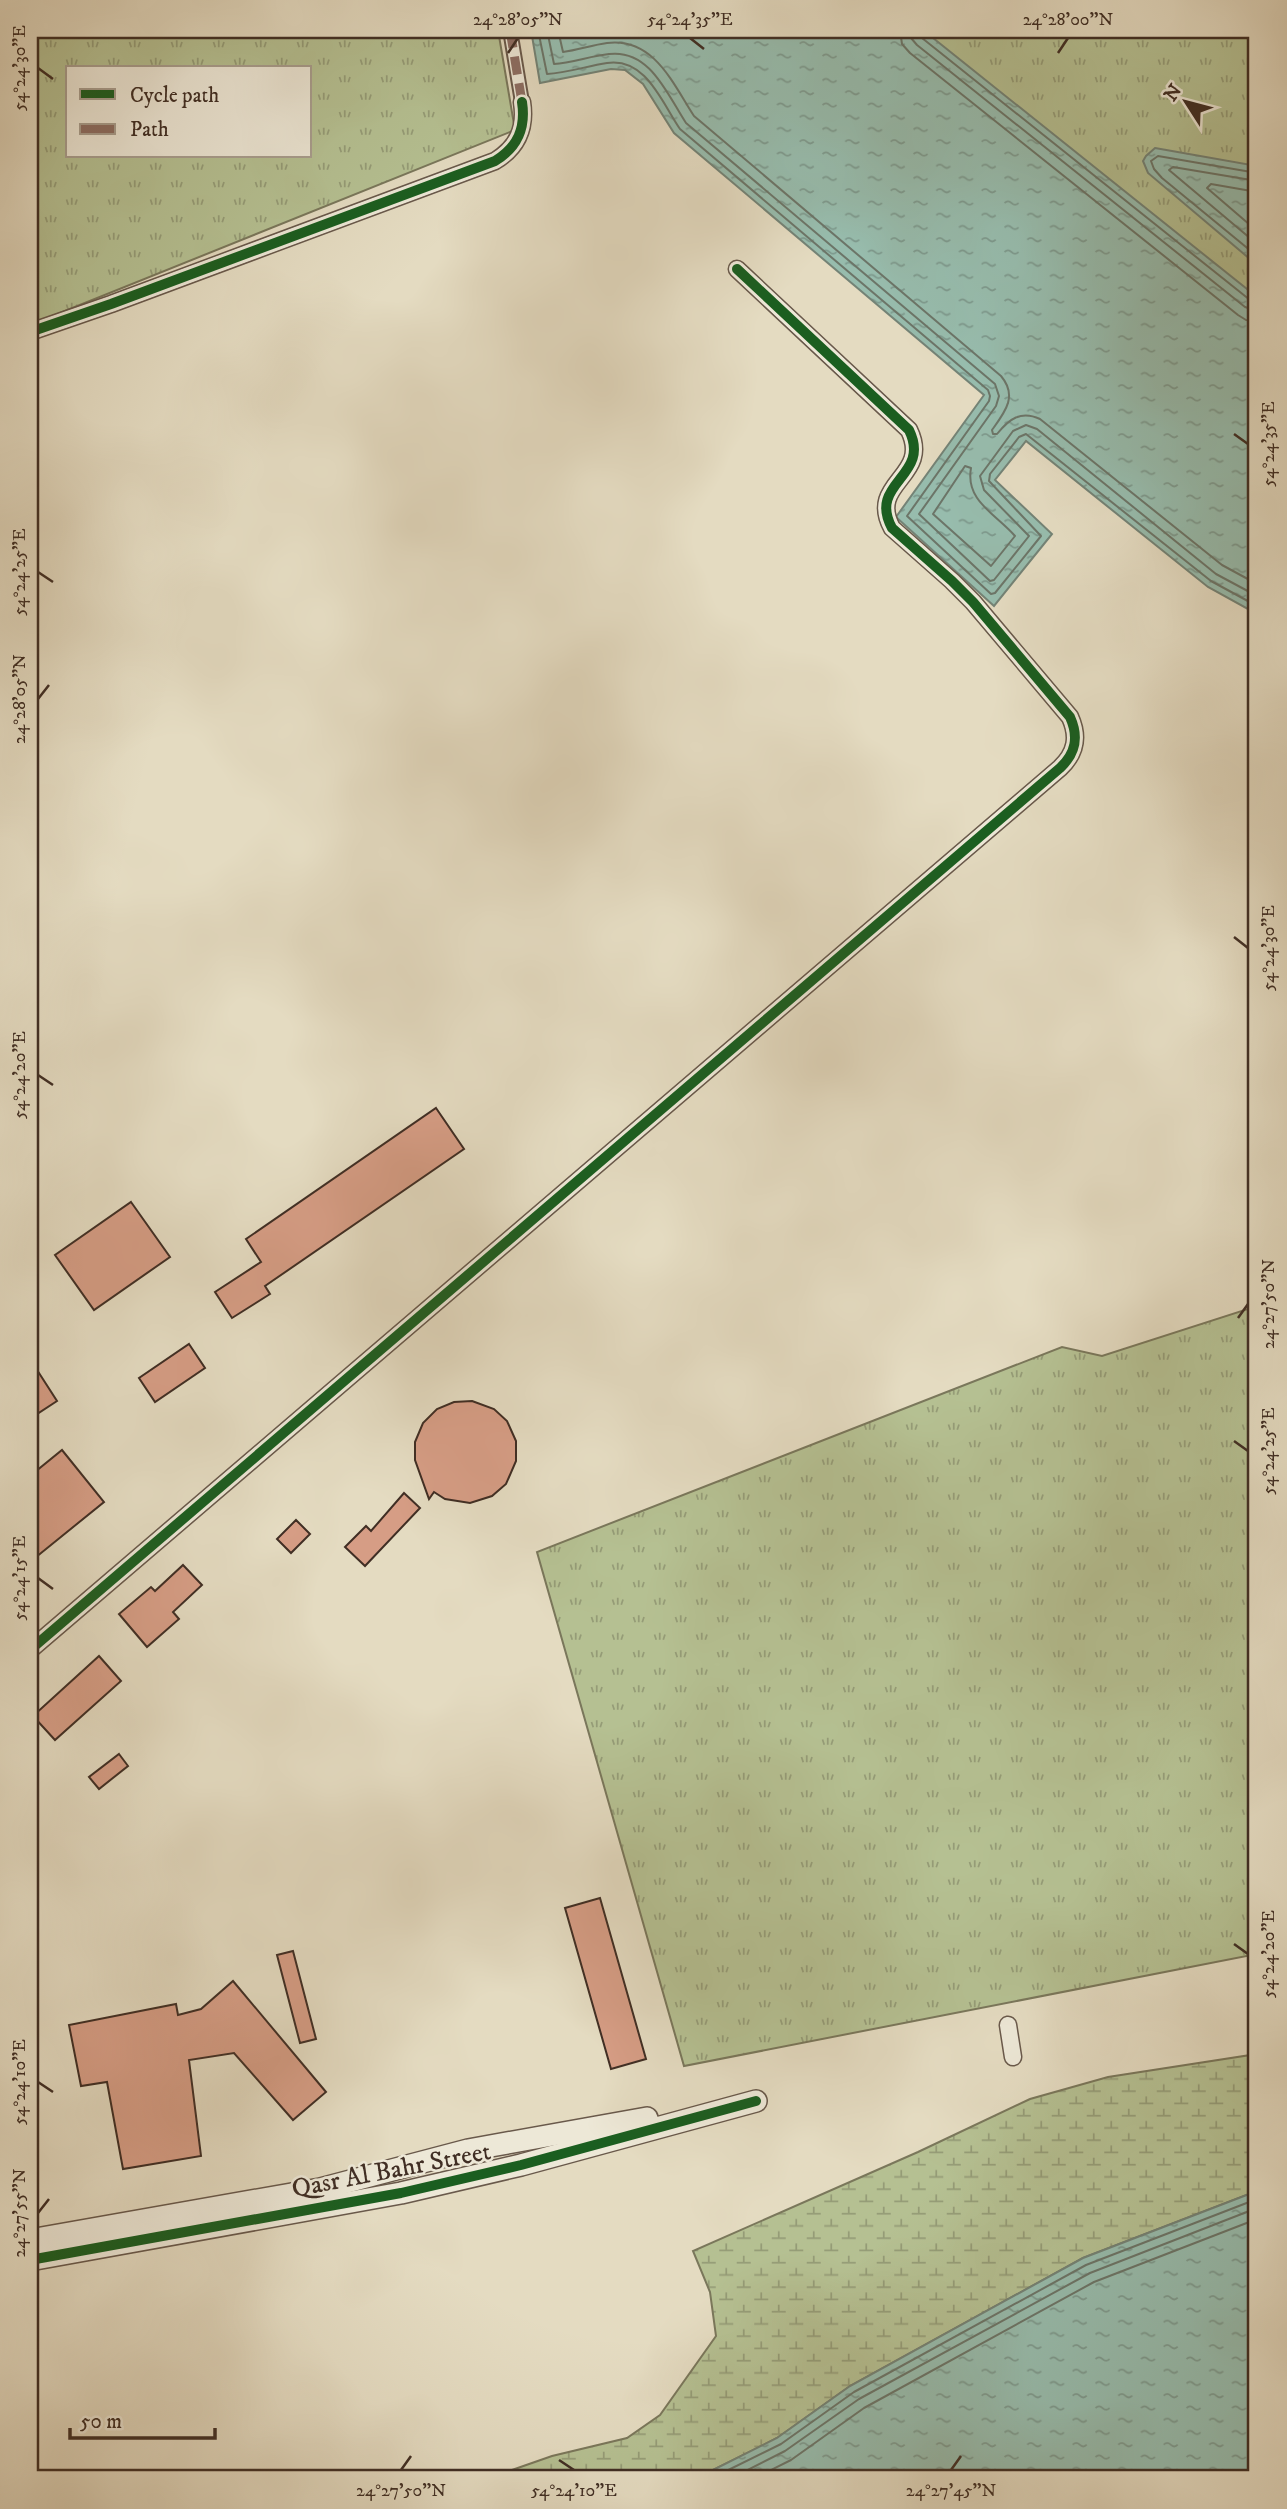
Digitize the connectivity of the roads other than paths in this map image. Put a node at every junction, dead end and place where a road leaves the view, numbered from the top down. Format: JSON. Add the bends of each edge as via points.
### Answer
{"nodes":[{"id":1,"x":510,"y":30,"type":"edge"},
{"id":2,"x":522,"y":102,"type":"joint"},
{"id":3,"x":737,"y":269,"type":"dead end"},
{"id":4,"x":30,"y":332,"type":"edge"},
{"id":5,"x":30,"y":1650,"type":"edge"},
{"id":6,"x":1007,"y":2025,"type":"dead end"},
{"id":7,"x":1013,"y":2057,"type":"dead end"},
{"id":8,"x":30,"y":2240,"type":"edge"},
{"id":9,"x":30,"y":2260,"type":"edge"}],
"edges":[{"from":1,"to":2,"type":"street"},
{"from":2,"to":4,"type":"street","via":[[520,135],[510,150],[495,160]]},
{"from":3,"to":5,"type":"street","via":[[909,430],[915,456],[886,501],[887,520],[973,603],[1070,718],[1076,735],[1072,753],[1060,768]]},
{"from":6,"to":7,"type":"street"},
{"from":8,"to":9,"type":"street","name":"Qasr Al Bahr Street","via":[[320,2189],[514,2140],[756,2101],[401,2193]]}]}
